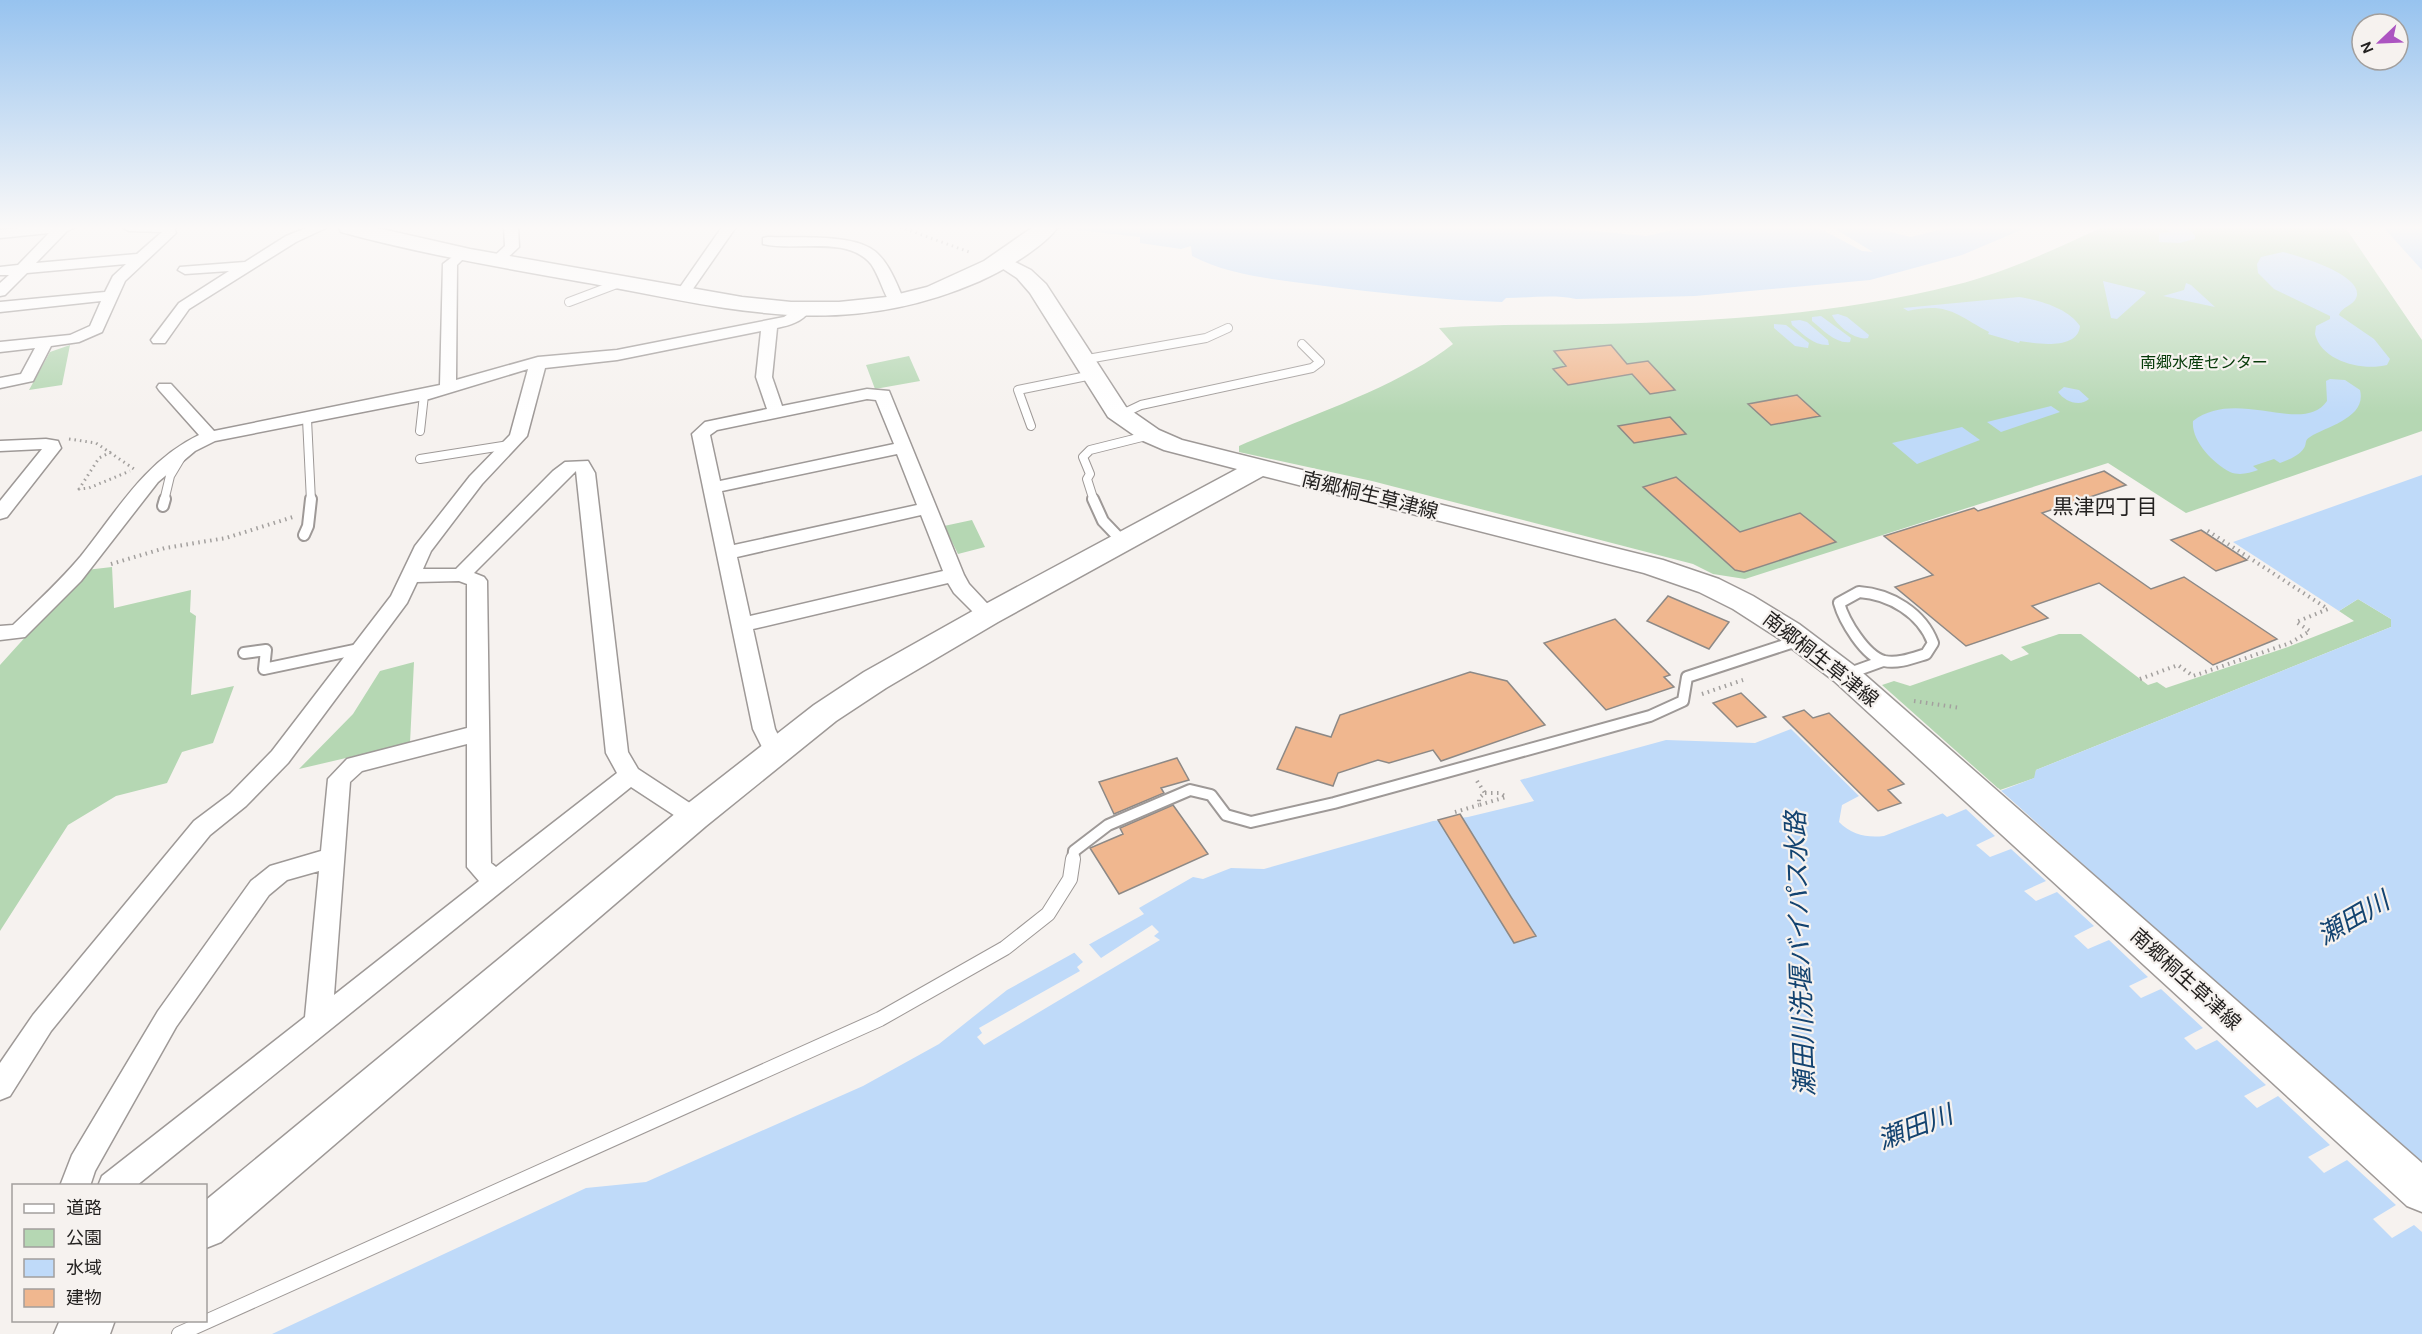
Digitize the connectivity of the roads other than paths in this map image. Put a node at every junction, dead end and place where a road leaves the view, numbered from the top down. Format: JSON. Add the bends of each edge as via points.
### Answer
{"nodes":[{"id":1,"x":113,"y":289,"type":"edge"},
{"id":2,"x":211,"y":289,"type":"edge"},
{"id":3,"x":450,"y":289,"type":"edge"},
{"id":4,"x":603,"y":289,"type":"edge"},
{"id":5,"x":662,"y":289,"type":"edge"},
{"id":6,"x":686,"y":289,"type":"edge"},
{"id":7,"x":891,"y":289,"type":"edge"},
{"id":8,"x":942,"y":289,"type":"edge"},
{"id":9,"x":1038,"y":289,"type":"edge"},
{"id":10,"x":683,"y":293,"type":"junction"},
{"id":11,"x":110,"y":296,"type":"junction"},
{"id":12,"x":569,"y":302,"type":"dead end"},
{"id":13,"x":897,"y":303,"type":"junction"},
{"id":14,"x":0,"y":307,"type":"edge"},
{"id":15,"x":802,"y":311,"type":"junction"},
{"id":16,"x":771,"y":325,"type":"junction"},
{"id":17,"x":1228,"y":328,"type":"dead end"},
{"id":18,"x":159,"y":340,"type":"dead end"},
{"id":19,"x":46,"y":342,"type":"junction"},
{"id":20,"x":1302,"y":344,"type":"dead end"},
{"id":21,"x":0,"y":347,"type":"edge"},
{"id":22,"x":538,"y":362,"type":"junction"},
{"id":23,"x":1087,"y":367,"type":"junction"},
{"id":24,"x":0,"y":383,"type":"edge"},
{"id":25,"x":165,"y":387,"type":"dead end"},
{"id":26,"x":448,"y":387,"type":"junction"},
{"id":27,"x":424,"y":395,"type":"junction"},
{"id":28,"x":776,"y":412,"type":"junction"},
{"id":29,"x":1120,"y":415,"type":"junction"},
{"id":30,"x":307,"y":419,"type":"junction"},
{"id":31,"x":1031,"y":426,"type":"dead end"},
{"id":32,"x":420,"y":431,"type":"dead end"},
{"id":33,"x":1150,"y":435,"type":"junction"},
{"id":34,"x":210,"y":437,"type":"junction"},
{"id":35,"x":509,"y":445,"type":"junction"},
{"id":36,"x":0,"y":446,"type":"edge"},
{"id":37,"x":186,"y":447,"type":"junction"},
{"id":38,"x":904,"y":447,"type":"junction"},
{"id":39,"x":420,"y":459,"type":"dead end"},
{"id":40,"x":1260,"y":467,"type":"junction"},
{"id":41,"x":713,"y":488,"type":"junction"},
{"id":42,"x":163,"y":506,"type":"dead end"},
{"id":43,"x":928,"y":507,"type":"junction"},
{"id":44,"x":0,"y":513,"type":"edge"},
{"id":45,"x":304,"y":535,"type":"dead end"},
{"id":46,"x":1123,"y":542,"type":"junction"},
{"id":47,"x":727,"y":553,"type":"junction"},
{"id":48,"x":461,"y":575,"type":"junction"},
{"id":49,"x":954,"y":575,"type":"junction"},
{"id":50,"x":410,"y":576,"type":"junction"},
{"id":51,"x":988,"y":615,"type":"junction"},
{"id":52,"x":742,"y":625,"type":"junction"},
{"id":53,"x":0,"y":633,"type":"edge"},
{"id":54,"x":1802,"y":639,"type":"junction"},
{"id":55,"x":359,"y":649,"type":"junction"},
{"id":56,"x":244,"y":653,"type":"dead end"},
{"id":57,"x":1883,"y":661,"type":"junction"},
{"id":58,"x":1846,"y":674,"type":"junction"},
{"id":59,"x":478,"y":733,"type":"junction"},
{"id":60,"x":775,"y":751,"type":"junction"},
{"id":61,"x":630,"y":775,"type":"junction"},
{"id":62,"x":694,"y":817,"type":"junction"},
{"id":63,"x":333,"y":857,"type":"junction"},
{"id":64,"x":495,"y":881,"type":"junction"},
{"id":65,"x":318,"y":1022,"type":"junction"},
{"id":66,"x":0,"y":1087,"type":"edge"},
{"id":67,"x":75,"y":1184,"type":"edge"},
{"id":68,"x":112,"y":1184,"type":"edge"},
{"id":69,"x":2422,"y":1191,"type":"edge"},
{"id":70,"x":207,"y":1226,"type":"edge"},
{"id":71,"x":207,"y":1321,"type":"edge"},
{"id":72,"x":91,"y":1322,"type":"edge"},
{"id":73,"x":206,"y":1322,"type":"edge"},
{"id":74,"x":77,"y":1334,"type":"edge"},
{"id":75,"x":179,"y":1334,"type":"edge"}],
"edges":[{"from":1,"to":11,"type":"street"},
{"from":2,"to":18,"type":"street","via":[[184,306]]},
{"from":3,"to":26,"type":"street"},
{"from":4,"to":12,"type":"lane"},
{"from":5,"to":10,"type":"main road"},
{"from":6,"to":10,"type":"street"},
{"from":7,"to":13,"type":"street"},
{"from":8,"to":13,"type":"main road"},
{"from":9,"to":23,"type":"main road","name":"南郷桐生草津線"},
{"from":10,"to":15,"type":"main road"},
{"from":11,"to":14,"type":"street"},
{"from":11,"to":19,"type":"street","via":[[97,329],[73,339]]},
{"from":13,"to":15,"type":"main road","via":[[864,309]]},
{"from":15,"to":16,"type":"street","via":[[789,321]]},
{"from":16,"to":22,"type":"street","via":[[617,355]]},
{"from":16,"to":28,"type":"street","via":[[764,377]]},
{"from":17,"to":23,"type":"lane","via":[[1206,338]]},
{"from":19,"to":21,"type":"street"},
{"from":19,"to":24,"type":"street","via":[[27,378]]},
{"from":20,"to":29,"type":"lane","via":[[1320,362],[1312,368],[1141,405]]},
{"from":22,"to":26,"type":"street"},
{"from":22,"to":35,"type":"street","via":[[518,436]]},
{"from":23,"to":29,"type":"main road","name":"南郷桐生草津線"},
{"from":23,"to":31,"type":"lane","via":[[1018,390]]},
{"from":25,"to":34,"type":"street"},
{"from":26,"to":27,"type":"street"},
{"from":27,"to":30,"type":"street"},
{"from":27,"to":32,"type":"lane"},
{"from":28,"to":38,"type":"street","via":[[867,394],[883,395]]},
{"from":28,"to":41,"type":"street","via":[[711,426],[701,434]]},
{"from":29,"to":33,"type":"main road","name":"南郷桐生草津線"},
{"from":30,"to":34,"type":"street"},
{"from":30,"to":45,"type":"lane","via":[[310,512],[309,529]]},
{"from":33,"to":40,"type":"main road","name":"南郷桐生草津線","via":[[1173,445]]},
{"from":33,"to":46,"type":"lane","via":[[1090,450],[1083,457],[1100,520]]},
{"from":34,"to":37,"type":"street"},
{"from":35,"to":39,"type":"lane"},
{"from":35,"to":50,"type":"street","via":[[476,480],[422,550]]},
{"from":36,"to":44,"type":"street","via":[[52,445]]},
{"from":37,"to":42,"type":"lane","via":[[170,476]]},
{"from":37,"to":53,"type":"street","via":[[166,462],[81,568],[18,632]]},
{"from":38,"to":41,"type":"street"},
{"from":38,"to":43,"type":"street"},
{"from":40,"to":46,"type":"main road"},
{"from":40,"to":54,"type":"main road","name":"南郷桐生草津線","via":[[1653,566],[1725,592]]},
{"from":41,"to":47,"type":"street"},
{"from":43,"to":47,"type":"street"},
{"from":43,"to":49,"type":"street"},
{"from":46,"to":51,"type":"main road"},
{"from":47,"to":52,"type":"street"},
{"from":48,"to":50,"type":"street"},
{"from":48,"to":59,"type":"street","via":[[477,581]]},
{"from":48,"to":61,"type":"street","via":[[559,475],[571,466],[582,465],[586,473],[617,753]]},
{"from":49,"to":51,"type":"street","via":[[961,588]]},
{"from":49,"to":52,"type":"street"},
{"from":50,"to":55,"type":"street","via":[[400,598]]},
{"from":51,"to":60,"type":"main road","via":[[875,680]]},
{"from":52,"to":60,"type":"street","via":[[764,729]]},
{"from":54,"to":58,"type":"main road","name":"南郷桐生草津線"},
{"from":54,"to":71,"type":"lane","via":[[1688,677],[1683,700],[1650,716],[1334,804],[1251,822],[1226,815],[1211,795],[1190,790],[1148,807],[1108,825],[1074,851],[1070,879],[1048,914],[1005,948],[880,1019]]},
{"from":55,"to":56,"type":"lane","via":[[264,669],[266,650]]},
{"from":55,"to":66,"type":"street","via":[[280,757],[238,800],[202,828],[49,1014]]},
{"from":57,"to":57,"type":"lane","via":[[1926,654],[1933,643],[1931,631],[1896,602],[1878,594],[1859,592],[1848,596],[1839,603],[1842,620]]},
{"from":57,"to":58,"type":"lane"},
{"from":58,"to":69,"type":"main road","name":"南郷桐生草津線"},
{"from":59,"to":63,"type":"street","via":[[355,765],[339,779]]},
{"from":59,"to":64,"type":"street","via":[[479,867]]},
{"from":60,"to":62,"type":"main road"},
{"from":61,"to":62,"type":"street"},
{"from":61,"to":64,"type":"street"},
{"from":62,"to":70,"type":"main road"},
{"from":63,"to":65,"type":"street"},
{"from":63,"to":67,"type":"street","via":[[279,873],[260,888],[167,1019],[82,1165]]},
{"from":64,"to":65,"type":"street"},
{"from":65,"to":68,"type":"street"},
{"from":72,"to":74,"type":"main road"},
{"from":73,"to":75,"type":"lane"}]}
